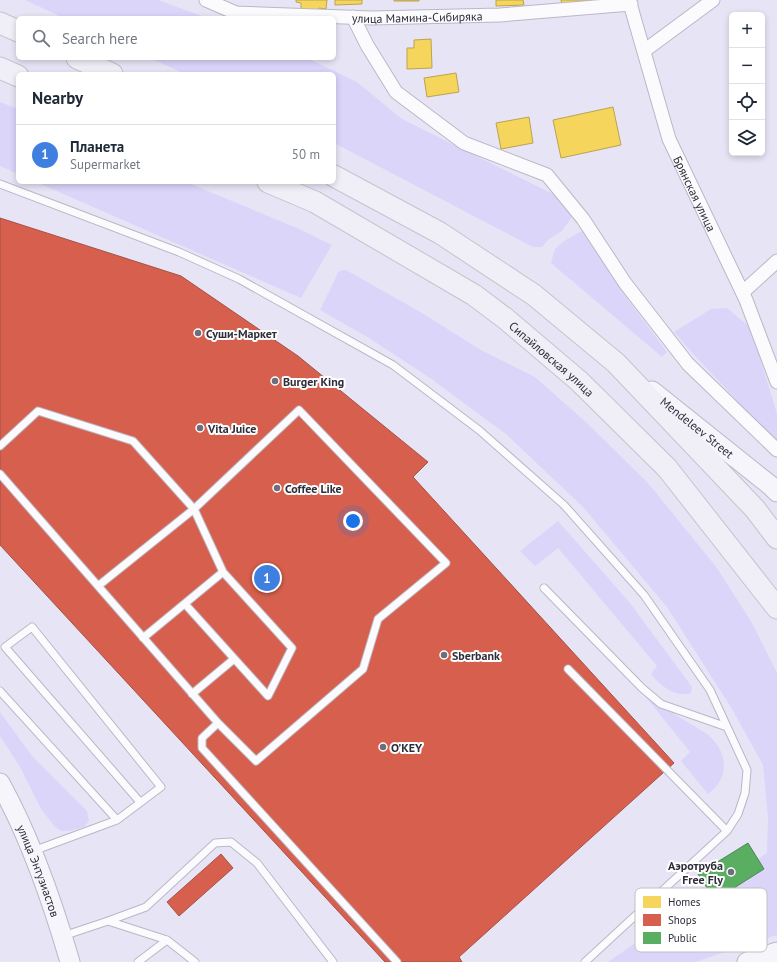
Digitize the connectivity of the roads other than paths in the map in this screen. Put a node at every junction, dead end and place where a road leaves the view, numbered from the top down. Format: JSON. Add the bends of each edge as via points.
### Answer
{"nodes":[{"id":1,"x":206,"y":0,"type":"edge"},
{"id":2,"x":713,"y":0,"type":"edge"},
{"id":3,"x":630,"y":2,"type":"edge"},
{"id":4,"x":323,"y":16,"type":"edge"},
{"id":5,"x":336,"y":16,"type":"edge"},
{"id":6,"x":352,"y":17,"type":"junction"},
{"id":7,"x":0,"y":23,"type":"edge"},
{"id":8,"x":16,"y":30,"type":"edge"},
{"id":9,"x":644,"y":51,"type":"junction"},
{"id":10,"x":81,"y":60,"type":"edge"},
{"id":11,"x":0,"y":68,"type":"edge"},
{"id":12,"x":108,"y":72,"type":"edge"},
{"id":13,"x":16,"y":75,"type":"edge"},
{"id":14,"x":336,"y":177,"type":"edge"},
{"id":15,"x":0,"y":184,"type":"edge"},
{"id":16,"x":273,"y":184,"type":"edge"},
{"id":17,"x":777,"y":261,"type":"edge"},
{"id":18,"x":742,"y":292,"type":"junction"},
{"id":19,"x":616,"y":362,"type":"junction"},
{"id":20,"x":777,"y":382,"type":"edge"},
{"id":21,"x":0,"y":446,"type":"edge"},
{"id":22,"x":777,"y":450,"type":"edge"},
{"id":23,"x":0,"y":474,"type":"edge"},
{"id":24,"x":777,"y":492,"type":"edge"},
{"id":25,"x":194,"y":509,"type":"junction"},
{"id":26,"x":777,"y":538,"type":"edge"},
{"id":27,"x":223,"y":572,"type":"junction"},
{"id":28,"x":98,"y":586,"type":"junction"},
{"id":29,"x":544,"y":588,"type":"dead end"},
{"id":30,"x":185,"y":604,"type":"junction"},
{"id":31,"x":777,"y":608,"type":"edge"},
{"id":32,"x":143,"y":638,"type":"junction"},
{"id":33,"x":234,"y":659,"type":"junction"},
{"id":34,"x":568,"y":669,"type":"dead end"},
{"id":35,"x":0,"y":690,"type":"edge"},
{"id":36,"x":192,"y":694,"type":"junction"},
{"id":37,"x":218,"y":724,"type":"junction"},
{"id":38,"x":727,"y":728,"type":"junction"},
{"id":39,"x":0,"y":783,"type":"edge"},
{"id":40,"x":140,"y":802,"type":"junction"},
{"id":41,"x":117,"y":820,"type":"junction"},
{"id":42,"x":727,"y":831,"type":"junction"},
{"id":43,"x":33,"y":851,"type":"junction"},
{"id":44,"x":665,"y":888,"type":"edge"},
{"id":45,"x":635,"y":916,"type":"edge"},
{"id":46,"x":108,"y":922,"type":"junction"},
{"id":47,"x":62,"y":936,"type":"junction"},
{"id":48,"x":167,"y":940,"type":"junction"},
{"id":49,"x":777,"y":952,"type":"edge"},
{"id":50,"x":70,"y":962,"type":"edge"},
{"id":51,"x":138,"y":962,"type":"edge"},
{"id":52,"x":195,"y":962,"type":"edge"},
{"id":53,"x":333,"y":962,"type":"edge"},
{"id":54,"x":397,"y":962,"type":"edge"},
{"id":55,"x":585,"y":962,"type":"edge"},
{"id":56,"x":747,"y":962,"type":"edge"}],
"edges":[{"from":1,"to":4,"type":"street","name":"улица Мамина-Сибиряка","via":[[236,13]]},
{"from":2,"to":9,"type":"street"},
{"from":3,"to":6,"type":"street","name":"улица Мамина-Сибиряка","via":[[500,15]]},
{"from":3,"to":9,"type":"street","name":"Брянская улица"},
{"from":5,"to":6,"type":"street","name":"улица Мамина-Сибиряка"},
{"from":6,"to":22,"type":"street","via":[[396,92],[464,143],[547,175],[583,219],[625,283],[688,364]]},
{"from":7,"to":8,"type":"main road"},
{"from":9,"to":18,"type":"street","name":"Брянская улица","via":[[669,139]]},
{"from":10,"to":12,"type":"main road"},
{"from":11,"to":13,"type":"main road"},
{"from":14,"to":19,"type":"main road","via":[[440,233],[534,295]]},
{"from":15,"to":38,"type":"lane","via":[[179,252],[239,279],[393,365],[479,430],[564,505],[644,595],[710,690]]},
{"from":16,"to":31,"type":"main road","name":"Сипайловская улица","via":[[315,202],[474,294],[506,319],[579,381],[667,468]]},
{"from":17,"to":18,"type":"street"},
{"from":18,"to":20,"type":"street","name":"Брянская улица"},
{"from":19,"to":24,"type":"main road","name":"Mendeleev Street"},
{"from":19,"to":26,"type":"main road","via":[[755,510]]},
{"from":21,"to":25,"type":"lane","via":[[38,411],[133,441]]},
{"from":23,"to":28,"type":"lane"},
{"from":25,"to":27,"type":"lane"},
{"from":25,"to":28,"type":"lane"},
{"from":25,"to":37,"type":"lane","via":[[299,410],[446,563],[378,619],[363,669],[256,761]]},
{"from":27,"to":30,"type":"lane"},
{"from":27,"to":33,"type":"lane","via":[[292,648],[268,696]]},
{"from":28,"to":32,"type":"lane"},
{"from":29,"to":38,"type":"lane","via":[[642,688],[661,704]]},
{"from":30,"to":32,"type":"lane"},
{"from":30,"to":33,"type":"lane"},
{"from":32,"to":36,"type":"lane"},
{"from":33,"to":36,"type":"lane"},
{"from":34,"to":42,"type":"lane"},
{"from":35,"to":41,"type":"lane"},
{"from":36,"to":37,"type":"lane"},
{"from":37,"to":54,"type":"lane","via":[[202,738],[202,748]]},
{"from":38,"to":42,"type":"lane","via":[[747,770],[738,814]]},
{"from":39,"to":43,"type":"main road","name":"улица Энтузиастов"},
{"from":40,"to":40,"type":"lane","via":[[161,786],[32,627],[5,647]]},
{"from":40,"to":41,"type":"lane"},
{"from":41,"to":43,"type":"lane"},
{"from":42,"to":44,"type":"lane"},
{"from":43,"to":47,"type":"main road","name":"улица Энтузиастов"},
{"from":45,"to":55,"type":"lane"},
{"from":46,"to":47,"type":"lane"},
{"from":46,"to":48,"type":"lane"},
{"from":46,"to":53,"type":"lane","via":[[146,907],[215,843],[231,842],[257,863]]},
{"from":47,"to":50,"type":"main road","name":"улица Энтузиастов"},
{"from":48,"to":51,"type":"lane"},
{"from":48,"to":52,"type":"lane"},
{"from":49,"to":56,"type":"main road"}]}
